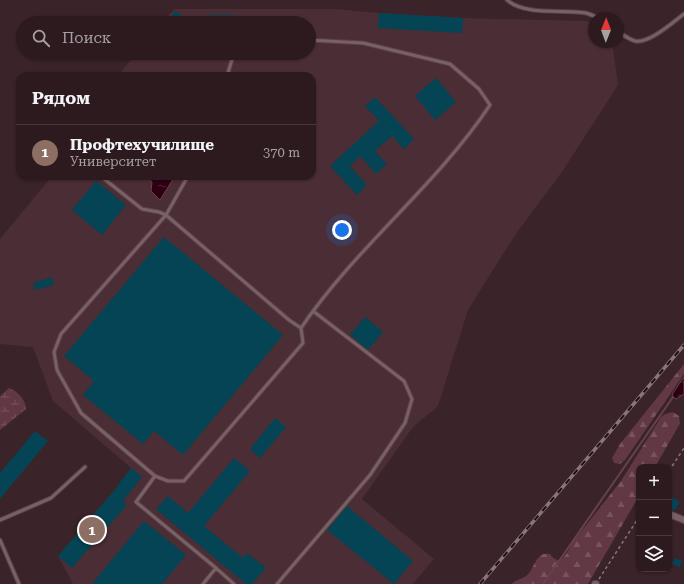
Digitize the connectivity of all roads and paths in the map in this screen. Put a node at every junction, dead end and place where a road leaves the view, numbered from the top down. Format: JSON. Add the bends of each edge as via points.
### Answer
{"nodes":[{"id":1,"x":507,"y":0,"type":"edge"},
{"id":2,"x":588,"y":13,"type":"edge"},
{"id":3,"x":684,"y":14,"type":"edge"},
{"id":4,"x":624,"y":35,"type":"edge"},
{"id":5,"x":316,"y":40,"type":"edge"},
{"id":6,"x":232,"y":60,"type":"edge"},
{"id":7,"x":228,"y":72,"type":"edge"},
{"id":8,"x":106,"y":180,"type":"edge"},
{"id":9,"x":186,"y":180,"type":"edge"},
{"id":10,"x":166,"y":215,"type":"junction"},
{"id":11,"x":313,"y":311,"type":"junction"},
{"id":12,"x":302,"y":328,"type":"junction"},
{"id":13,"x":684,"y":448,"type":"edge"},
{"id":14,"x":672,"y":466,"type":"edge"},
{"id":15,"x":85,"y":467,"type":"dead end"},
{"id":16,"x":155,"y":476,"type":"junction"},
{"id":17,"x":672,"y":515,"type":"edge"},
{"id":18,"x":0,"y":520,"type":"edge"},
{"id":19,"x":684,"y":520,"type":"edge"},
{"id":20,"x":636,"y":522,"type":"edge"},
{"id":21,"x":0,"y":540,"type":"edge"},
{"id":22,"x":216,"y":568,"type":"junction"},
{"id":23,"x":19,"y":584,"type":"edge"},
{"id":24,"x":202,"y":584,"type":"edge"},
{"id":25,"x":234,"y":584,"type":"edge"},
{"id":26,"x":277,"y":584,"type":"edge"},
{"id":27,"x":595,"y":584,"type":"edge"}],
"edges":[{"from":1,"to":2,"type":"lane","via":[[531,10]]},
{"from":3,"to":4,"type":"lane","via":[[642,41],[634,41]]},
{"from":5,"to":11,"type":"lane","via":[[363,43],[450,64],[478,88],[490,105],[433,176],[345,271]]},
{"from":6,"to":7,"type":"lane"},
{"from":8,"to":10,"type":"lane","via":[[142,209]]},
{"from":9,"to":10,"type":"lane"},
{"from":10,"to":12,"type":"lane","via":[[289,320]]},
{"from":10,"to":16,"type":"lane","via":[[61,334],[54,352],[57,370],[81,413]]},
{"from":11,"to":12,"type":"lane"},
{"from":11,"to":26,"type":"lane","via":[[404,381],[412,399],[404,423],[370,475]]},
{"from":12,"to":16,"type":"lane","via":[[303,343],[184,481],[168,481]]},
{"from":13,"to":14,"type":"path"},
{"from":15,"to":18,"type":"lane","via":[[51,498]]},
{"from":16,"to":22,"type":"lane","via":[[136,502]]},
{"from":17,"to":19,"type":"street"},
{"from":20,"to":27,"type":"path"},
{"from":21,"to":23,"type":"lane"},
{"from":22,"to":24,"type":"lane"},
{"from":22,"to":25,"type":"lane"}]}
